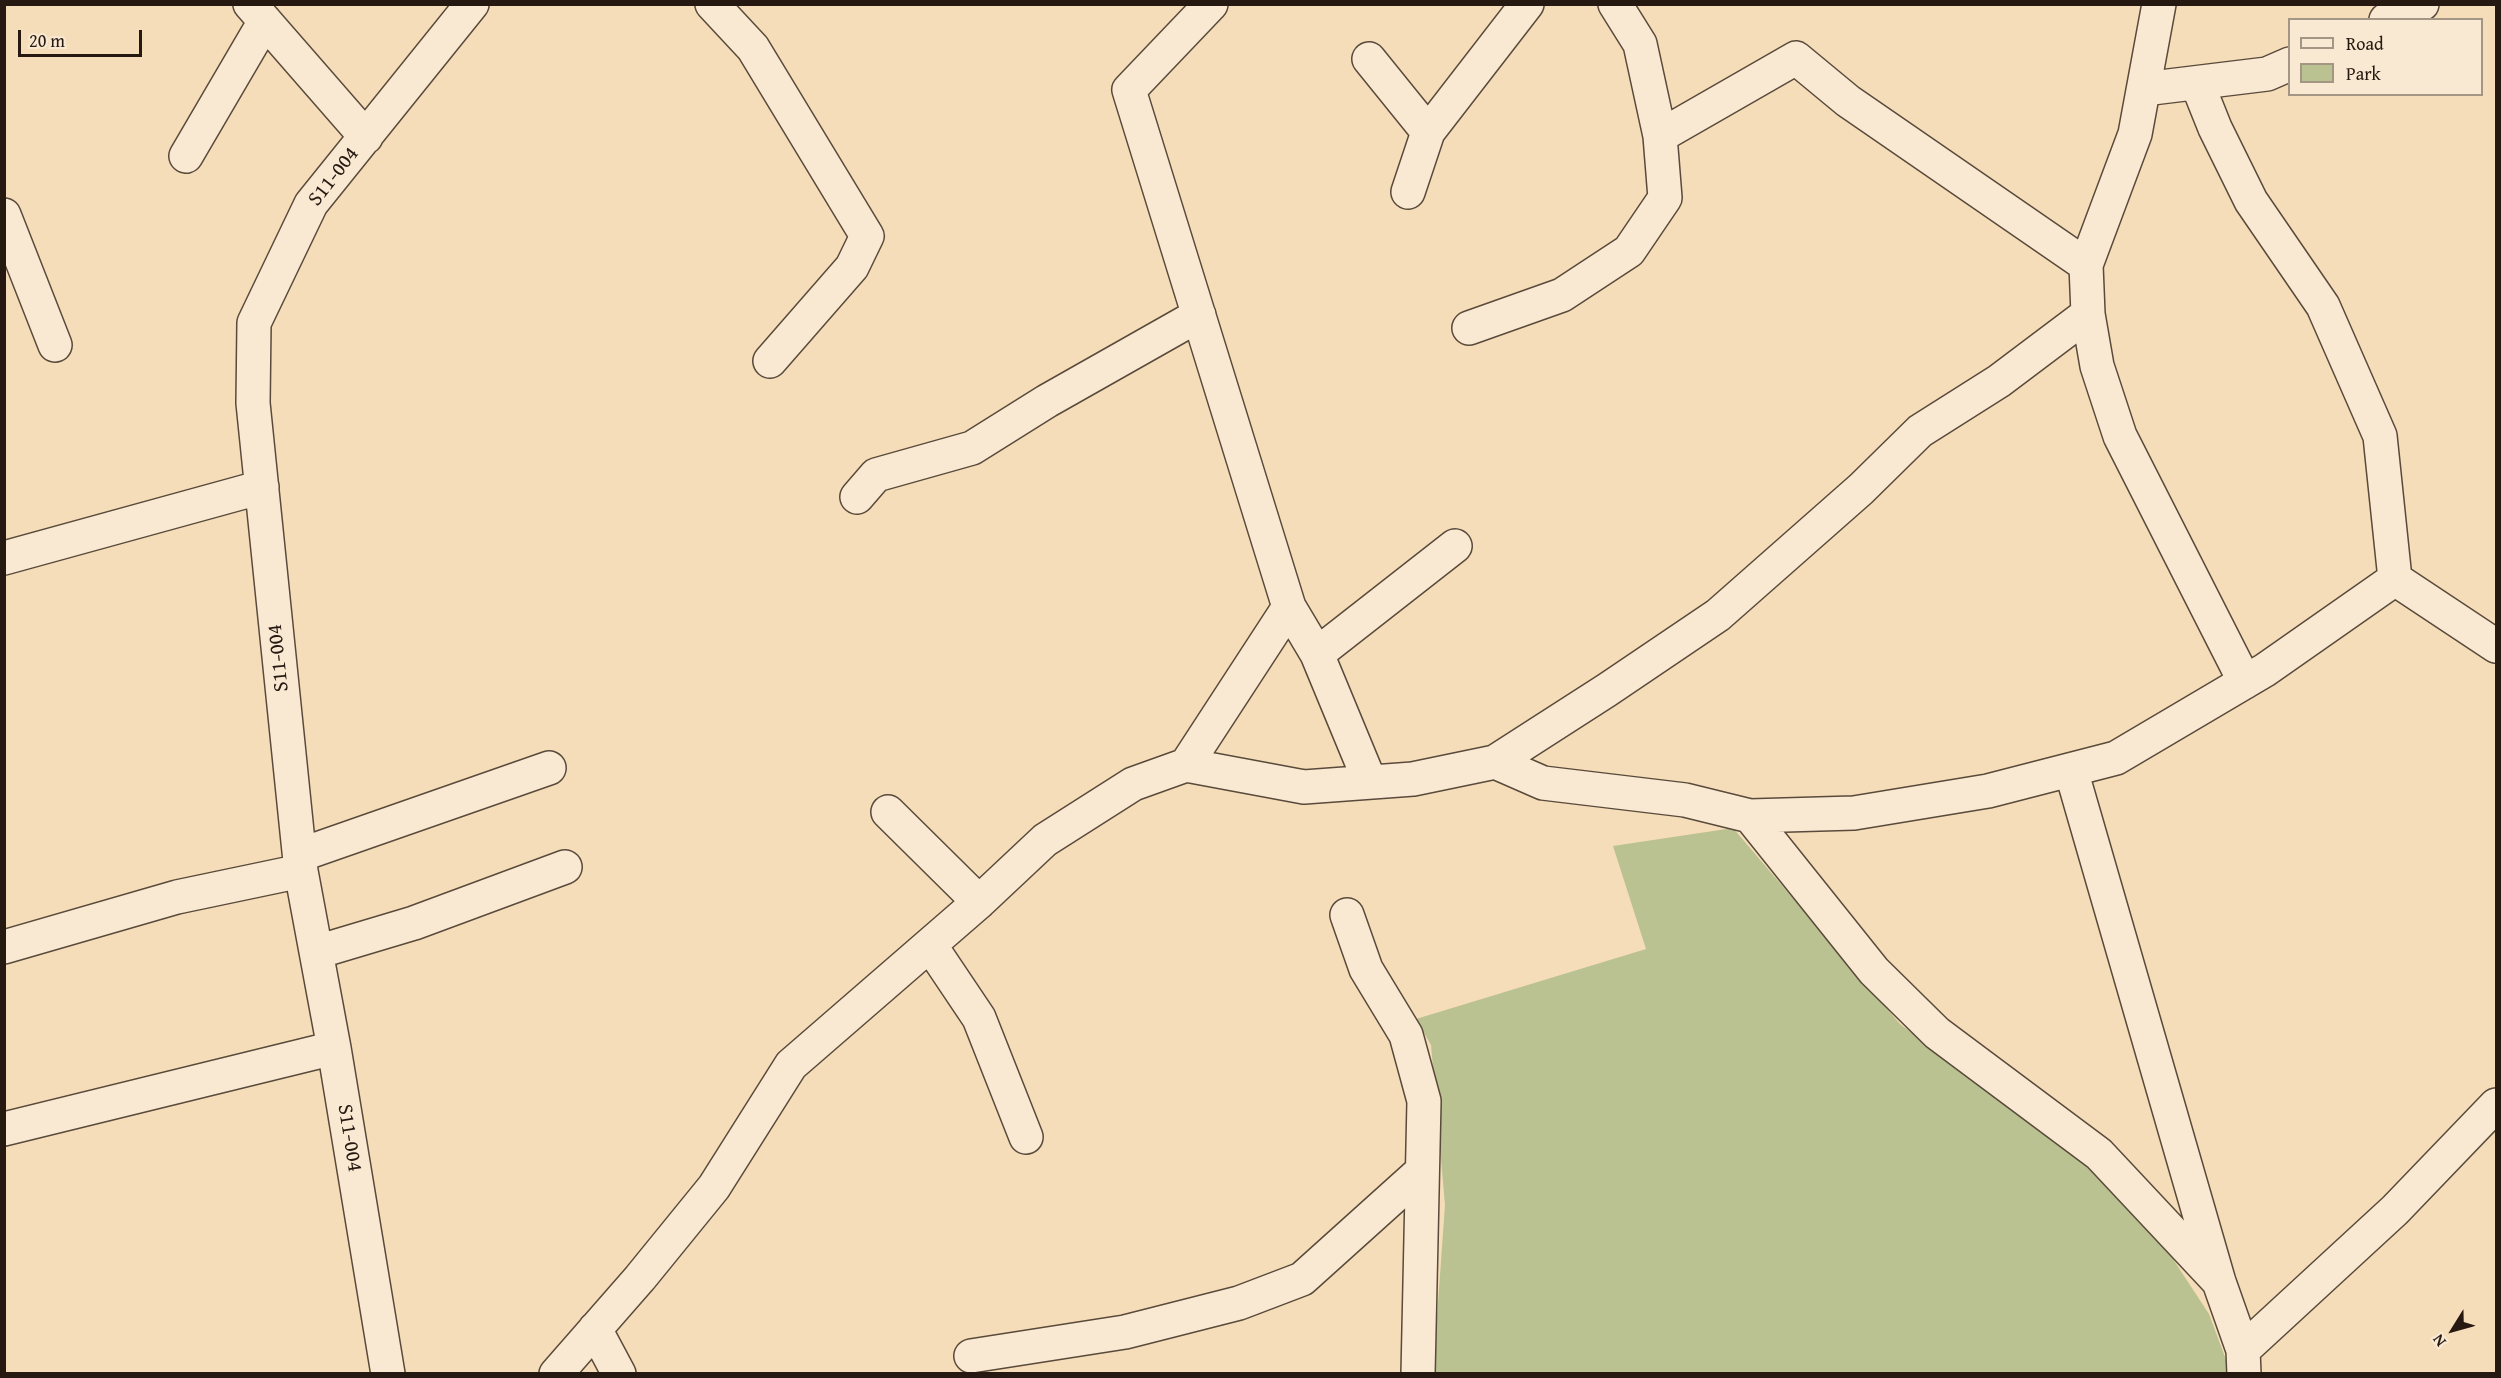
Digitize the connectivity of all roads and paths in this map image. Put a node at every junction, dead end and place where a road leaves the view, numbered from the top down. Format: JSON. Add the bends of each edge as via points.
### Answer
{"nodes":[{"id":1,"x":472,"y":4,"type":"edge"},
{"id":2,"x":712,"y":4,"type":"edge"},
{"id":3,"x":1211,"y":4,"type":"edge"},
{"id":4,"x":1527,"y":4,"type":"edge"},
{"id":5,"x":1615,"y":4,"type":"edge"},
{"id":6,"x":2159,"y":4,"type":"edge"},
{"id":7,"x":2422,"y":4,"type":"edge"},
{"id":8,"x":257,"y":13,"type":"edge"},
{"id":9,"x":2390,"y":18,"type":"edge"},
{"id":10,"x":1369,"y":59,"type":"dead end"},
{"id":11,"x":2288,"y":64,"type":"edge"},
{"id":12,"x":2198,"y":83,"type":"junction"},
{"id":13,"x":2144,"y":89,"type":"junction"},
{"id":14,"x":1428,"y":132,"type":"junction"},
{"id":15,"x":1660,"y":136,"type":"junction"},
{"id":16,"x":366,"y":137,"type":"junction"},
{"id":17,"x":186,"y":156,"type":"dead end"},
{"id":18,"x":1408,"y":192,"type":"dead end"},
{"id":19,"x":4,"y":214,"type":"edge"},
{"id":20,"x":2086,"y":265,"type":"junction"},
{"id":21,"x":2088,"y":314,"type":"junction"},
{"id":22,"x":1199,"y":315,"type":"junction"},
{"id":23,"x":1469,"y":328,"type":"dead end"},
{"id":24,"x":55,"y":345,"type":"dead end"},
{"id":25,"x":770,"y":361,"type":"dead end"},
{"id":26,"x":262,"y":487,"type":"junction"},
{"id":27,"x":856,"y":497,"type":"dead end"},
{"id":28,"x":1455,"y":546,"type":"dead end"},
{"id":29,"x":4,"y":558,"type":"edge"},
{"id":30,"x":2395,"y":579,"type":"junction"},
{"id":31,"x":1289,"y":607,"type":"junction"},
{"id":32,"x":2496,"y":646,"type":"edge"},
{"id":33,"x":1317,"y":654,"type":"junction"},
{"id":34,"x":2245,"y":682,"type":"junction"},
{"id":35,"x":1495,"y":762,"type":"junction"},
{"id":36,"x":1186,"y":765,"type":"junction"},
{"id":37,"x":549,"y":768,"type":"dead end"},
{"id":38,"x":2071,"y":770,"type":"junction"},
{"id":39,"x":1370,"y":782,"type":"junction"},
{"id":40,"x":888,"y":812,"type":"dead end"},
{"id":41,"x":1750,"y":816,"type":"junction"},
{"id":42,"x":300,"y":863,"type":"junction"},
{"id":43,"x":565,"y":867,"type":"dead end"},
{"id":44,"x":980,"y":902,"type":"junction"},
{"id":45,"x":1347,"y":915,"type":"dead end"},
{"id":46,"x":930,"y":945,"type":"junction"},
{"id":47,"x":4,"y":946,"type":"edge"},
{"id":48,"x":317,"y":952,"type":"junction"},
{"id":49,"x":334,"y":1048,"type":"junction"},
{"id":50,"x":2496,"y":1105,"type":"edge"},
{"id":51,"x":4,"y":1129,"type":"edge"},
{"id":52,"x":1026,"y":1137,"type":"dead end"},
{"id":53,"x":1422,"y":1171,"type":"junction"},
{"id":54,"x":2219,"y":1282,"type":"junction"},
{"id":55,"x":595,"y":1329,"type":"junction"},
{"id":56,"x":971,"y":1356,"type":"dead end"},
{"id":57,"x":2243,"y":1362,"type":"edge"},
{"id":58,"x":388,"y":1374,"type":"edge"},
{"id":59,"x":556,"y":1374,"type":"edge"},
{"id":60,"x":619,"y":1374,"type":"edge"},
{"id":61,"x":1418,"y":1374,"type":"edge"}],
"edges":[{"from":1,"to":16,"type":"street","name":"S11-004"},
{"from":2,"to":25,"type":"street","via":[[753,48],[867,236],[852,267]]},
{"from":3,"to":22,"type":"street","via":[[1129,90]]},
{"from":4,"to":14,"type":"street"},
{"from":5,"to":15,"type":"street","via":[[1640,44]]},
{"from":6,"to":13,"type":"street"},
{"from":7,"to":9,"type":"street"},
{"from":8,"to":16,"type":"street"},
{"from":8,"to":17,"type":"street"},
{"from":10,"to":14,"type":"street"},
{"from":11,"to":12,"type":"street","via":[[2267,74]]},
{"from":12,"to":13,"type":"street"},
{"from":12,"to":30,"type":"street","via":[[2251,201],[2323,306],[2380,436]]},
{"from":13,"to":20,"type":"street","via":[[2135,134]]},
{"from":14,"to":18,"type":"street"},
{"from":15,"to":20,"type":"street","via":[[1796,58],[1848,101]]},
{"from":15,"to":23,"type":"street","via":[[1665,198],[1629,251],[1562,295]]},
{"from":16,"to":26,"type":"street","name":"S11-004","via":[[311,204],[254,323],[253,403]]},
{"from":19,"to":24,"type":"street"},
{"from":20,"to":21,"type":"street"},
{"from":21,"to":34,"type":"street","via":[[2097,366],[2120,436]]},
{"from":21,"to":35,"type":"street","via":[[1999,381],[1920,431],[1861,489],[1718,615]]},
{"from":22,"to":27,"type":"street","via":[[972,448],[876,475]]},
{"from":22,"to":31,"type":"street"},
{"from":26,"to":29,"type":"street"},
{"from":26,"to":42,"type":"street","name":"S11-004"},
{"from":28,"to":33,"type":"street"},
{"from":30,"to":32,"type":"street"},
{"from":30,"to":34,"type":"street"},
{"from":31,"to":33,"type":"street"},
{"from":31,"to":36,"type":"street"},
{"from":33,"to":39,"type":"street"},
{"from":34,"to":38,"type":"street","via":[[2116,758]]},
{"from":35,"to":39,"type":"street","via":[[1413,779]]},
{"from":35,"to":41,"type":"street","via":[[1543,783],[1685,800]]},
{"from":36,"to":39,"type":"street","via":[[1304,787]]},
{"from":36,"to":44,"type":"street","via":[[1133,784],[1045,840]]},
{"from":37,"to":42,"type":"street"},
{"from":38,"to":41,"type":"street","via":[[1988,791],[1854,813]]},
{"from":38,"to":54,"type":"street"},
{"from":40,"to":44,"type":"street"},
{"from":41,"to":54,"type":"street","via":[[1874,971],[1921,1018],[2099,1154]]},
{"from":42,"to":47,"type":"street"},
{"from":42,"to":48,"type":"street","name":"S11-004"},
{"from":43,"to":48,"type":"street","via":[[414,923]]},
{"from":44,"to":46,"type":"street"},
{"from":45,"to":53,"type":"street","via":[[1366,969],[1406,1035],[1424,1101]]},
{"from":46,"to":52,"type":"street","via":[[979,1018]]},
{"from":46,"to":55,"type":"street","via":[[791,1065],[714,1187]]},
{"from":48,"to":49,"type":"street","name":"S11-004"},
{"from":49,"to":51,"type":"street"},
{"from":49,"to":58,"type":"street","name":"S11-004"},
{"from":50,"to":57,"type":"street"},
{"from":53,"to":56,"type":"street","via":[[1302,1279],[1239,1303],[1125,1332]]},
{"from":53,"to":61,"type":"street"},
{"from":54,"to":57,"type":"street"},
{"from":55,"to":59,"type":"street"},
{"from":55,"to":60,"type":"street"}]}
